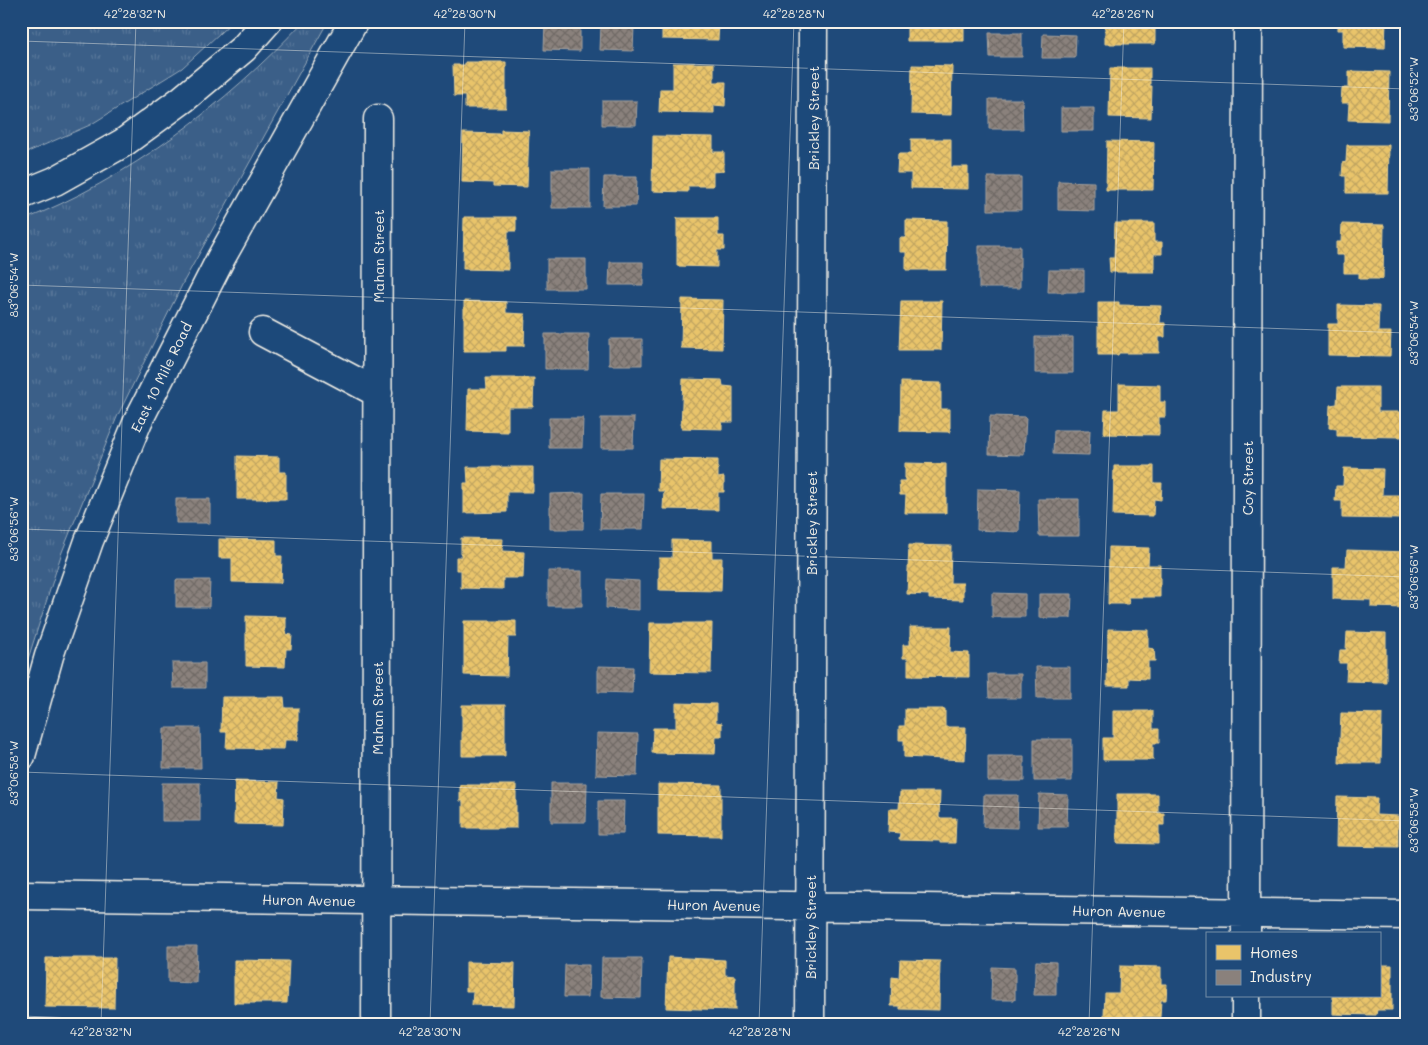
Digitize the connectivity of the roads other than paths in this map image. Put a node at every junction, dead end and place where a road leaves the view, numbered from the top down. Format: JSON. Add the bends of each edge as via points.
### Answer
{"nodes":[{"id":1,"x":268,"y":21,"type":"edge"},
{"id":2,"x":354,"y":21,"type":"edge"},
{"id":3,"x":813,"y":21,"type":"edge"},
{"id":4,"x":1248,"y":21,"type":"edge"},
{"id":5,"x":378,"y":119,"type":"dead end"},
{"id":6,"x":21,"y":195,"type":"edge"},
{"id":7,"x":263,"y":332,"type":"dead end"},
{"id":8,"x":378,"y":393,"type":"junction"},
{"id":9,"x":21,"y":756,"type":"edge"},
{"id":10,"x":21,"y":895,"type":"edge"},
{"id":11,"x":376,"y":901,"type":"junction"},
{"id":12,"x":810,"y":906,"type":"junction"},
{"id":13,"x":1407,"y":915,"type":"edge"},
{"id":14,"x":1246,"y":923,"type":"edge"},
{"id":15,"x":1246,"y":998,"type":"edge"},
{"id":16,"x":376,"y":1024,"type":"edge"},
{"id":17,"x":810,"y":1024,"type":"edge"},
{"id":18,"x":1246,"y":1024,"type":"edge"}],
"edges":[{"from":1,"to":6,"type":"street","via":[[244,48],[123,144]]},
{"from":2,"to":9,"type":"street","name":"East 10 Mile Road","via":[[221,258],[138,421],[86,550],[49,656]]},
{"from":3,"to":12,"type":"street","name":"Brickley Street"},
{"from":4,"to":14,"type":"street","name":"Coy Street"},
{"from":5,"to":8,"type":"street","name":"Mahan Street"},
{"from":7,"to":8,"type":"street"},
{"from":8,"to":11,"type":"street","name":"Mahan Street"},
{"from":10,"to":11,"type":"street","name":"Huron Avenue"},
{"from":11,"to":12,"type":"street","name":"Huron Avenue"},
{"from":11,"to":16,"type":"street","name":"Mahan Street"},
{"from":12,"to":14,"type":"street","name":"Huron Avenue"},
{"from":12,"to":17,"type":"street","name":"Brickley Street"},
{"from":13,"to":14,"type":"street","name":"Huron Avenue"},
{"from":15,"to":18,"type":"street"}]}
